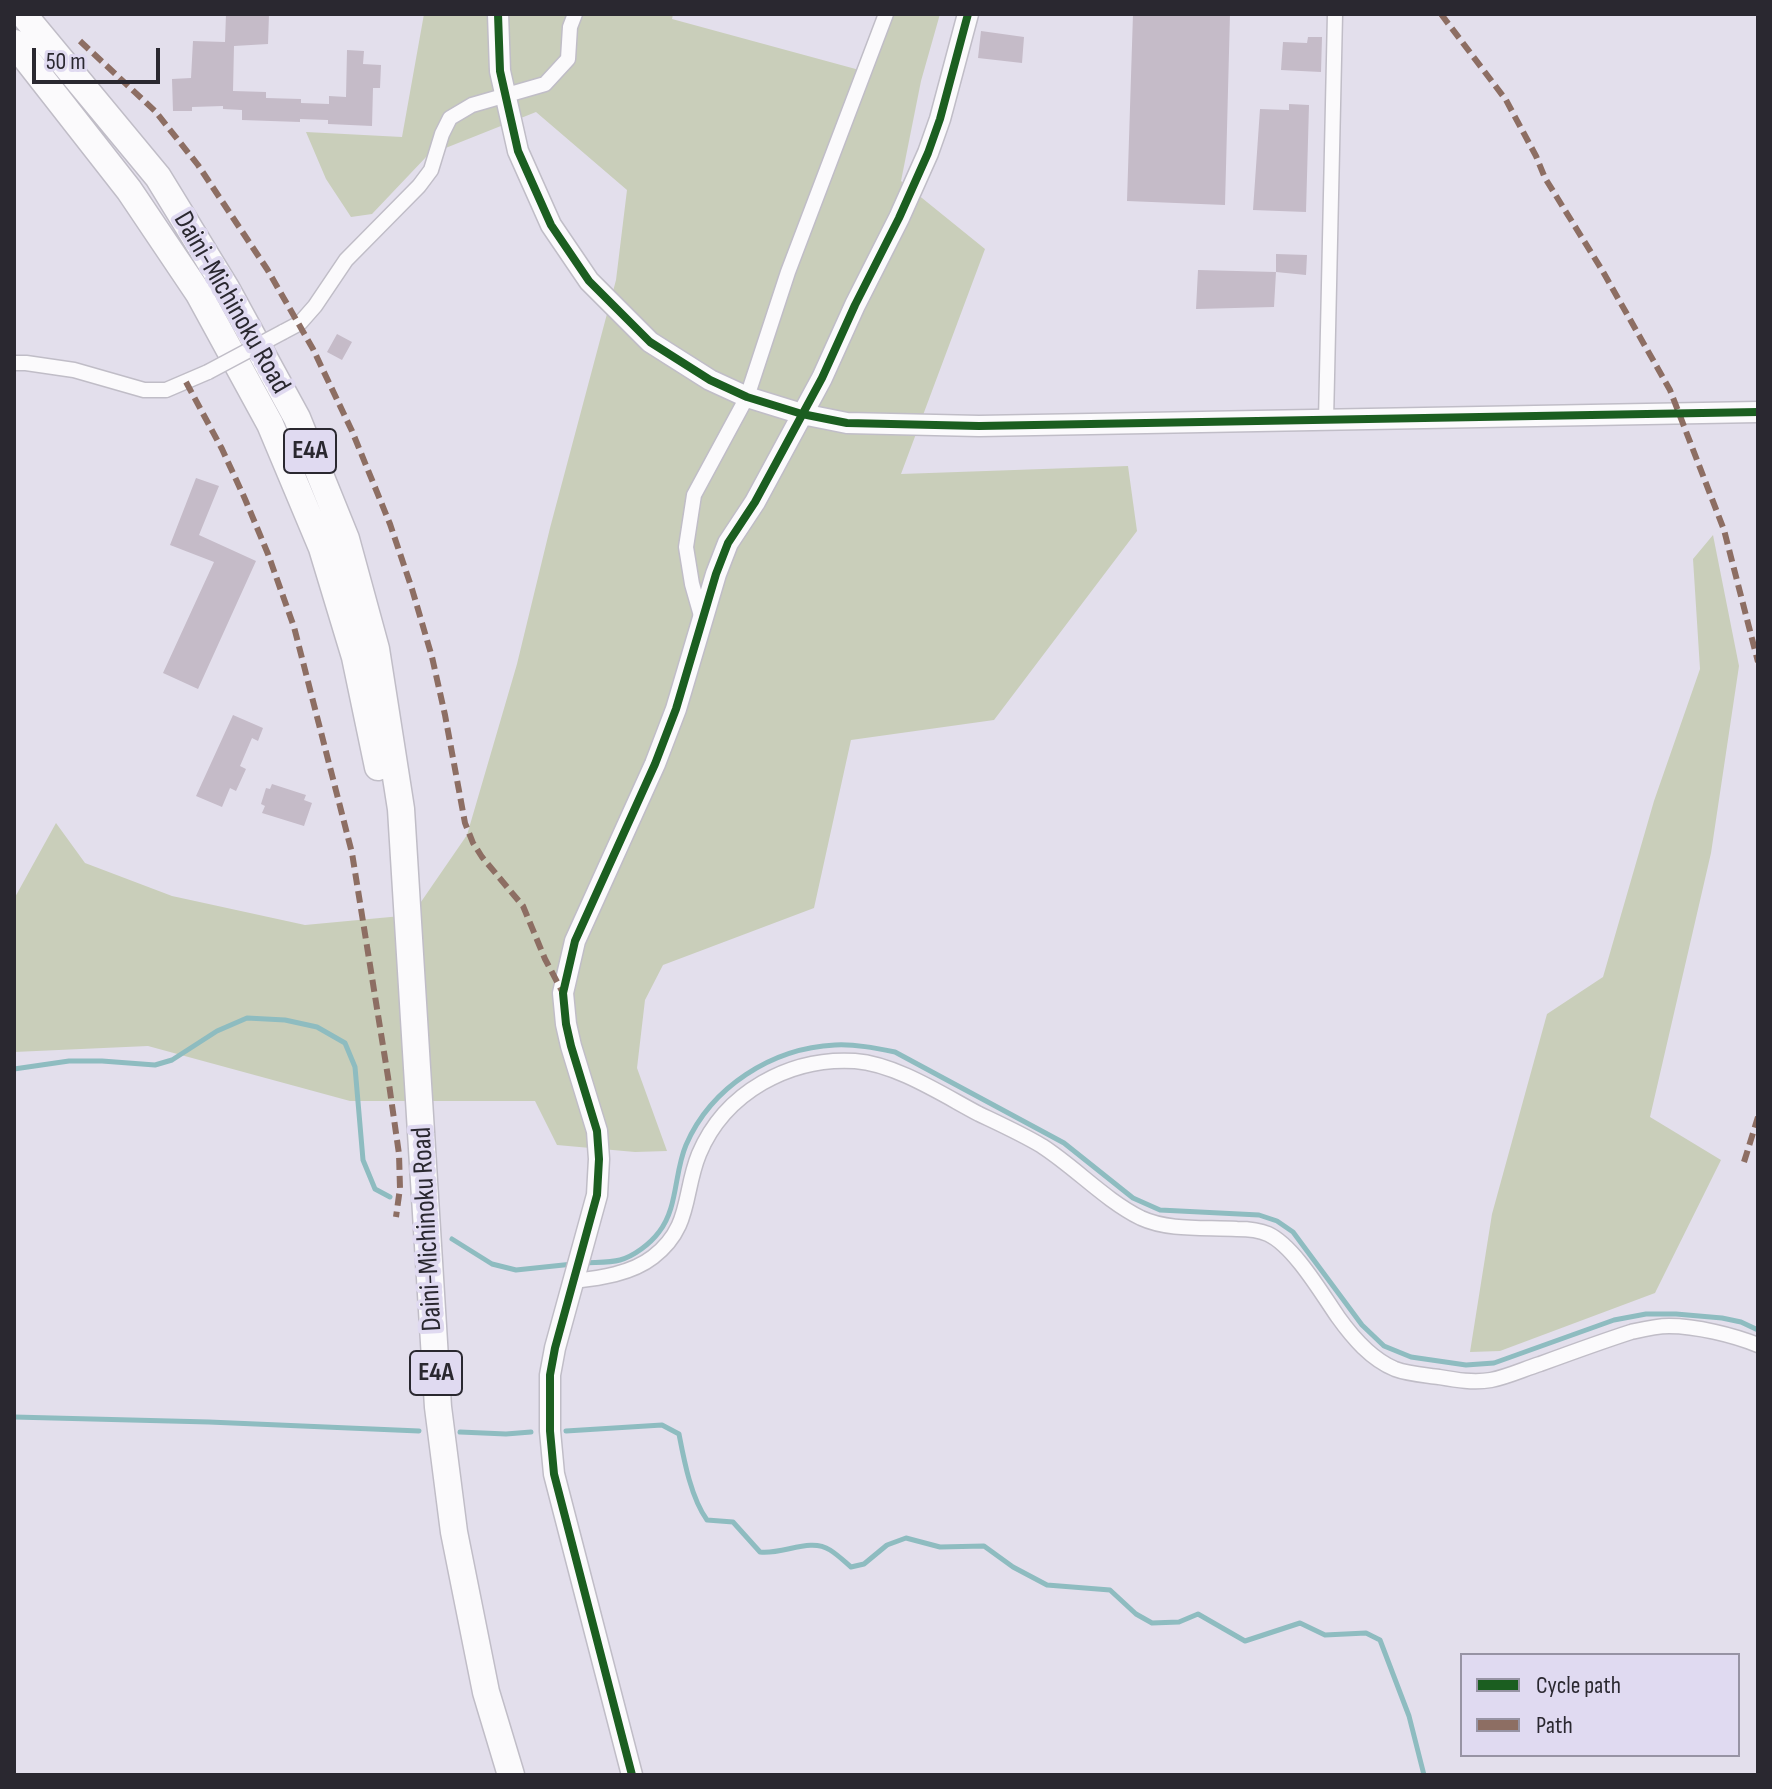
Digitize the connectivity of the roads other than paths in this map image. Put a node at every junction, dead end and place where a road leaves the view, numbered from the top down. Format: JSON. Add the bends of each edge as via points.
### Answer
{"nodes":[{"id":1,"x":23,"y":14,"type":"edge"},
{"id":2,"x":498,"y":14,"type":"edge"},
{"id":3,"x":575,"y":14,"type":"edge"},
{"id":4,"x":886,"y":14,"type":"edge"},
{"id":5,"x":968,"y":14,"type":"edge"},
{"id":6,"x":1335,"y":14,"type":"edge"},
{"id":7,"x":14,"y":43,"type":"edge"},
{"id":8,"x":504,"y":96,"type":"junction"},
{"id":9,"x":14,"y":363,"type":"edge"},
{"id":10,"x":747,"y":397,"type":"junction"},
{"id":11,"x":1758,"y":412,"type":"edge"},
{"id":12,"x":802,"y":414,"type":"junction"},
{"id":13,"x":1326,"y":421,"type":"junction"},
{"id":14,"x":702,"y":620,"type":"junction"},
{"id":15,"x":411,"y":963,"type":"junction"},
{"id":16,"x":574,"y":1278,"type":"junction"},
{"id":17,"x":1758,"y":1345,"type":"edge"},
{"id":18,"x":511,"y":1775,"type":"edge"},
{"id":19,"x":632,"y":1775,"type":"edge"}],
"edges":[{"from":1,"to":15,"type":"highway","name":"Daini-Michinoku Road","number":"E4A","via":[[158,177],[297,418],[346,539],[376,649],[401,809]]},
{"from":2,"to":8,"type":"street"},
{"from":3,"to":8,"type":"street","via":[[568,59],[545,84]]},
{"from":4,"to":10,"type":"street","via":[[788,272]]},
{"from":5,"to":12,"type":"street","via":[[928,153]]},
{"from":6,"to":13,"type":"street"},
{"from":7,"to":15,"type":"highway","name":"Daini-Michinoku Road","number":"E4A","via":[[138,203],[199,294],[270,424],[322,548],[355,657]]},
{"from":8,"to":9,"type":"street","bridge":true,"via":[[450,118],[431,170],[346,260],[300,323],[166,390]]},
{"from":8,"to":10,"type":"street","via":[[518,151],[551,225],[589,281],[650,342]]},
{"from":10,"to":12,"type":"street"},
{"from":10,"to":14,"type":"street","via":[[694,495],[686,547]]},
{"from":11,"to":13,"type":"street"},
{"from":12,"to":13,"type":"street","via":[[847,423],[979,426]]},
{"from":12,"to":14,"type":"street","via":[[728,543]]},
{"from":14,"to":16,"type":"street","via":[[655,764],[575,941],[563,993],[599,1159],[597,1195]]},
{"from":15,"to":18,"type":"highway","name":"Daini-Michinoku Road","number":"E4A","via":[[438,1407],[454,1532],[486,1692]]},
{"from":16,"to":17,"type":"street","via":[[631,1269],[667,1244],[687,1207],[699,1153],[731,1106],[749,1091],[799,1066],[858,1061],[911,1079],[1041,1146],[1143,1219],[1269,1234],[1299,1262],[1354,1339],[1395,1369],[1462,1381],[1490,1380],[1631,1332],[1672,1326]]},
{"from":16,"to":19,"type":"street","via":[[550,1375],[554,1474]]}]}
